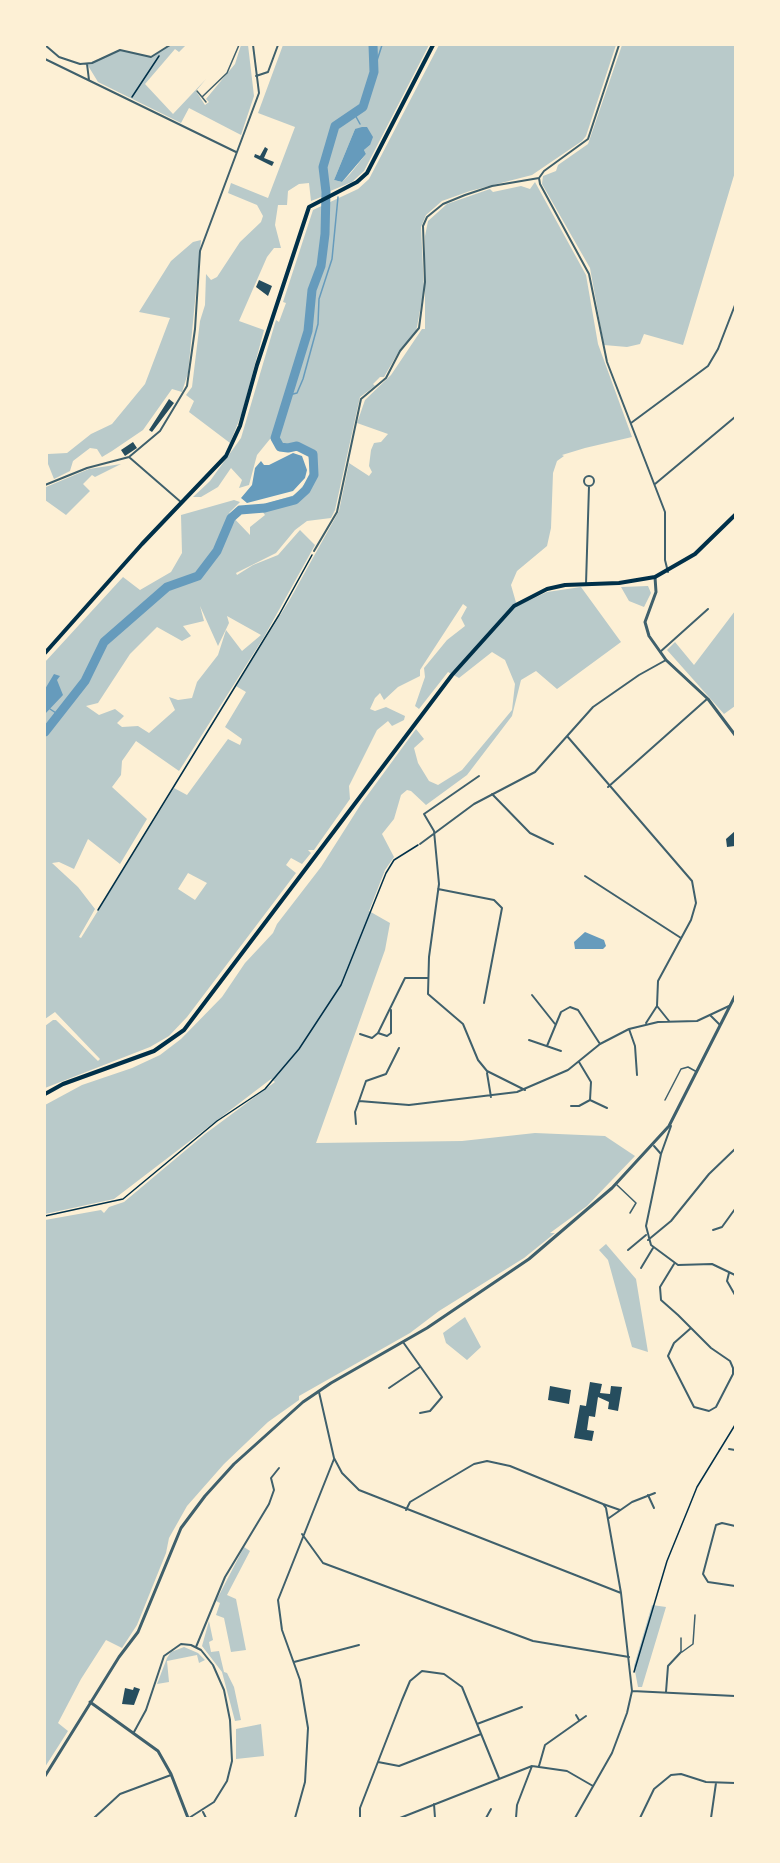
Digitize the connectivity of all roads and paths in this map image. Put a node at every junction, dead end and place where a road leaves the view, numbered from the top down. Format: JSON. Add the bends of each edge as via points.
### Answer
{"nodes":[{"id":1,"x":45,"y":45,"type":"edge"},
{"id":2,"x":122,"y":45,"type":"edge"},
{"id":3,"x":170,"y":45,"type":"edge"},
{"id":4,"x":239,"y":45,"type":"edge"},
{"id":5,"x":253,"y":45,"type":"edge"},
{"id":6,"x":278,"y":45,"type":"edge"},
{"id":7,"x":433,"y":45,"type":"edge"},
{"id":8,"x":619,"y":45,"type":"edge"},
{"id":9,"x":120,"y":50,"type":"junction"},
{"id":10,"x":161,"y":52,"type":"junction"},
{"id":11,"x":45,"y":59,"type":"edge"},
{"id":12,"x":87,"y":64,"type":"junction"},
{"id":13,"x":256,"y":76,"type":"junction"},
{"id":14,"x":90,"y":80,"type":"junction"},
{"id":15,"x":197,"y":91,"type":"dead end"},
{"id":16,"x":202,"y":97,"type":"junction"},
{"id":17,"x":130,"y":99,"type":"junction"},
{"id":18,"x":206,"y":102,"type":"dead end"},
{"id":19,"x":236,"y":152,"type":"junction"},
{"id":20,"x":539,"y":178,"type":"junction"},
{"id":21,"x":735,"y":305,"type":"edge"},
{"id":22,"x":735,"y":417,"type":"edge"},
{"id":23,"x":631,"y":423,"type":"junction"},
{"id":24,"x":129,"y":458,"type":"junction"},
{"id":25,"x":655,"y":484,"type":"junction"},
{"id":26,"x":45,"y":485,"type":"edge"},
{"id":27,"x":589,"y":486,"type":"dead end"},
{"id":28,"x":182,"y":503,"type":"junction"},
{"id":29,"x":735,"y":515,"type":"edge"},
{"id":30,"x":314,"y":551,"type":"joint"},
{"id":31,"x":668,"y":572,"type":"junction"},
{"id":32,"x":655,"y":577,"type":"junction"},
{"id":33,"x":586,"y":584,"type":"junction"},
{"id":34,"x":708,"y":609,"type":"dead end"},
{"id":35,"x":660,"y":652,"type":"junction"},
{"id":36,"x":45,"y":653,"type":"edge"},
{"id":37,"x":666,"y":660,"type":"junction"},
{"id":38,"x":708,"y":699,"type":"junction"},
{"id":39,"x":735,"y":735,"type":"edge"},
{"id":40,"x":567,"y":736,"type":"junction"},
{"id":41,"x":478,"y":776,"type":"dead end"},
{"id":42,"x":609,"y":787,"type":"junction"},
{"id":43,"x":492,"y":794,"type":"junction"},
{"id":44,"x":434,"y":833,"type":"junction"},
{"id":45,"x":420,"y":844,"type":"joint"},
{"id":46,"x":553,"y":844,"type":"dead end"},
{"id":47,"x":585,"y":876,"type":"dead end"},
{"id":48,"x":438,"y":889,"type":"junction"},
{"id":49,"x":98,"y":910,"type":"dead end"},
{"id":50,"x":681,"y":938,"type":"junction"},
{"id":51,"x":428,"y":978,"type":"junction"},
{"id":52,"x":531,"y":995,"type":"dead end"},
{"id":53,"x":735,"y":996,"type":"edge"},
{"id":54,"x":484,"y":1003,"type":"dead end"},
{"id":55,"x":730,"y":1005,"type":"junction"},
{"id":56,"x":657,"y":1006,"type":"junction"},
{"id":57,"x":391,"y":1009,"type":"junction"},
{"id":58,"x":710,"y":1015,"type":"junction"},
{"id":59,"x":669,"y":1021,"type":"junction"},
{"id":60,"x":646,"y":1023,"type":"junction"},
{"id":61,"x":555,"y":1024,"type":"junction"},
{"id":62,"x":720,"y":1025,"type":"junction"},
{"id":63,"x":629,"y":1029,"type":"junction"},
{"id":64,"x":378,"y":1033,"type":"junction"},
{"id":65,"x":360,"y":1034,"type":"dead end"},
{"id":66,"x":528,"y":1040,"type":"dead end"},
{"id":67,"x":600,"y":1044,"type":"junction"},
{"id":68,"x":547,"y":1047,"type":"junction"},
{"id":69,"x":399,"y":1048,"type":"dead end"},
{"id":70,"x":561,"y":1051,"type":"dead end"},
{"id":71,"x":579,"y":1062,"type":"junction"},
{"id":72,"x":488,"y":1071,"type":"junction"},
{"id":73,"x":698,"y":1073,"type":"junction"},
{"id":74,"x":637,"y":1076,"type":"dead end"},
{"id":75,"x":525,"y":1089,"type":"junction"},
{"id":76,"x":45,"y":1094,"type":"edge"},
{"id":77,"x":491,"y":1096,"type":"junction"},
{"id":78,"x":665,"y":1100,"type":"dead end"},
{"id":79,"x":359,"y":1101,"type":"junction"},
{"id":80,"x":590,"y":1101,"type":"junction"},
{"id":81,"x":571,"y":1106,"type":"dead end"},
{"id":82,"x":607,"y":1108,"type":"dead end"},
{"id":83,"x":672,"y":1123,"type":"junction"},
{"id":84,"x":356,"y":1124,"type":"dead end"},
{"id":85,"x":654,"y":1146,"type":"junction"},
{"id":86,"x":735,"y":1149,"type":"edge"},
{"id":87,"x":661,"y":1155,"type":"junction"},
{"id":88,"x":616,"y":1184,"type":"junction"},
{"id":89,"x":735,"y":1209,"type":"edge"},
{"id":90,"x":630,"y":1213,"type":"dead end"},
{"id":91,"x":45,"y":1216,"type":"edge"},
{"id":92,"x":713,"y":1230,"type":"dead end"},
{"id":93,"x":646,"y":1235,"type":"junction"},
{"id":94,"x":648,"y":1240,"type":"junction"},
{"id":95,"x":653,"y":1247,"type":"junction"},
{"id":96,"x":628,"y":1250,"type":"dead end"},
{"id":97,"x":674,"y":1264,"type":"junction"},
{"id":98,"x":641,"y":1268,"type":"dead end"},
{"id":99,"x":729,"y":1273,"type":"junction"},
{"id":100,"x":735,"y":1275,"type":"edge"},
{"id":101,"x":735,"y":1295,"type":"edge"},
{"id":102,"x":691,"y":1328,"type":"junction"},
{"id":103,"x":403,"y":1342,"type":"junction"},
{"id":104,"x":420,"y":1367,"type":"junction"},
{"id":105,"x":388,"y":1388,"type":"dead end"},
{"id":106,"x":319,"y":1391,"type":"junction"},
{"id":107,"x":420,"y":1413,"type":"dead end"},
{"id":108,"x":735,"y":1425,"type":"edge"},
{"id":109,"x":729,"y":1449,"type":"dead end"},
{"id":110,"x":735,"y":1450,"type":"edge"},
{"id":111,"x":334,"y":1458,"type":"junction"},
{"id":112,"x":279,"y":1468,"type":"dead end"},
{"id":113,"x":655,"y":1493,"type":"dead end"},
{"id":114,"x":648,"y":1495,"type":"junction"},
{"id":115,"x":603,"y":1504,"type":"junction"},
{"id":116,"x":654,"y":1508,"type":"dead end"},
{"id":117,"x":406,"y":1510,"type":"junction"},
{"id":118,"x":620,"y":1510,"type":"junction"},
{"id":119,"x":609,"y":1518,"type":"junction"},
{"id":120,"x":735,"y":1526,"type":"edge"},
{"id":121,"x":302,"y":1534,"type":"junction"},
{"id":122,"x":735,"y":1586,"type":"edge"},
{"id":123,"x":621,"y":1593,"type":"junction"},
{"id":124,"x":695,"y":1615,"type":"dead end"},
{"id":125,"x":681,"y":1638,"type":"dead end"},
{"id":126,"x":359,"y":1645,"type":"dead end"},
{"id":127,"x":196,"y":1647,"type":"junction"},
{"id":128,"x":681,"y":1652,"type":"junction"},
{"id":129,"x":629,"y":1657,"type":"junction"},
{"id":130,"x":294,"y":1662,"type":"junction"},
{"id":131,"x":632,"y":1675,"type":"junction"},
{"id":132,"x":632,"y":1691,"type":"junction"},
{"id":133,"x":666,"y":1692,"type":"junction"},
{"id":134,"x":735,"y":1696,"type":"edge"},
{"id":135,"x":90,"y":1702,"type":"junction"},
{"id":136,"x":522,"y":1707,"type":"dead end"},
{"id":137,"x":576,"y":1715,"type":"dead end"},
{"id":138,"x":586,"y":1716,"type":"dead end"},
{"id":139,"x":579,"y":1720,"type":"junction"},
{"id":140,"x":477,"y":1724,"type":"junction"},
{"id":141,"x":134,"y":1732,"type":"junction"},
{"id":142,"x":481,"y":1734,"type":"junction"},
{"id":143,"x":378,"y":1762,"type":"junction"},
{"id":144,"x":532,"y":1766,"type":"junction"},
{"id":145,"x":539,"y":1766,"type":"junction"},
{"id":146,"x":171,"y":1774,"type":"junction"},
{"id":147,"x":45,"y":1776,"type":"edge"},
{"id":148,"x":499,"y":1778,"type":"junction"},
{"id":149,"x":716,"y":1783,"type":"junction"},
{"id":150,"x":735,"y":1783,"type":"edge"},
{"id":151,"x":593,"y":1786,"type":"junction"},
{"id":152,"x":434,"y":1804,"type":"junction"},
{"id":153,"x":490,"y":1809,"type":"dead end"},
{"id":154,"x":203,"y":1812,"type":"junction"},
{"id":155,"x":94,"y":1818,"type":"edge"},
{"id":156,"x":189,"y":1818,"type":"edge"},
{"id":157,"x":206,"y":1818,"type":"edge"},
{"id":158,"x":296,"y":1818,"type":"edge"},
{"id":159,"x":360,"y":1818,"type":"edge"},
{"id":160,"x":400,"y":1818,"type":"edge"},
{"id":161,"x":435,"y":1818,"type":"edge"},
{"id":162,"x":486,"y":1818,"type":"edge"},
{"id":163,"x":516,"y":1818,"type":"edge"},
{"id":164,"x":575,"y":1818,"type":"edge"},
{"id":165,"x":640,"y":1818,"type":"edge"},
{"id":166,"x":711,"y":1818,"type":"edge"}],
"edges":[{"from":1,"to":12,"type":"street","via":[[62,58]]},
{"from":2,"to":9,"type":"street"},
{"from":3,"to":10,"type":"street"},
{"from":4,"to":16,"type":"lane","via":[[227,73]]},
{"from":5,"to":13,"type":"street"},
{"from":6,"to":13,"type":"street","via":[[268,72]]},
{"from":7,"to":28,"type":"main road","via":[[367,173],[309,207],[234,442]]},
{"from":8,"to":20,"type":"street","via":[[588,139]]},
{"from":9,"to":10,"type":"street","via":[[144,57]]},
{"from":9,"to":12,"type":"street"},
{"from":10,"to":17,"type":"path"},
{"from":11,"to":14,"type":"street"},
{"from":12,"to":14,"type":"street"},
{"from":13,"to":19,"type":"street","via":[[259,93]]},
{"from":14,"to":17,"type":"street"},
{"from":15,"to":16,"type":"lane"},
{"from":16,"to":18,"type":"lane"},
{"from":17,"to":19,"type":"street"},
{"from":19,"to":24,"type":"street","via":[[200,251],[188,386],[160,431]]},
{"from":20,"to":23,"type":"street","via":[[589,274],[602,345]]},
{"from":20,"to":30,"type":"street","via":[[465,195],[443,204],[427,217],[423,226],[425,282],[419,328],[400,351],[386,378],[361,399],[337,512]]},
{"from":21,"to":23,"type":"street","via":[[708,366]]},
{"from":22,"to":25,"type":"street"},
{"from":23,"to":25,"type":"street"},
{"from":24,"to":26,"type":"street","via":[[87,468]]},
{"from":24,"to":28,"type":"street"},
{"from":25,"to":31,"type":"street","via":[[666,519]]},
{"from":27,"to":33,"type":"street"},
{"from":28,"to":36,"type":"main road"},
{"from":29,"to":31,"type":"main road","via":[[695,554]]},
{"from":30,"to":49,"type":"path","via":[[279,615]]},
{"from":31,"to":32,"type":"main road"},
{"from":32,"to":33,"type":"main road"},
{"from":32,"to":35,"type":"street","via":[[656,592],[645,622]]},
{"from":33,"to":76,"type":"main road","via":[[547,589],[514,606],[499,621],[431,702],[184,1030],[154,1051]]},
{"from":34,"to":35,"type":"street"},
{"from":35,"to":37,"type":"street"},
{"from":37,"to":38,"type":"street"},
{"from":37,"to":40,"type":"street","via":[[606,697]]},
{"from":38,"to":39,"type":"street"},
{"from":38,"to":42,"type":"street"},
{"from":40,"to":42,"type":"street"},
{"from":40,"to":43,"type":"street","via":[[541,767]]},
{"from":41,"to":44,"type":"street","via":[[426,811]]},
{"from":42,"to":50,"type":"street","via":[[692,881],[696,903]]},
{"from":43,"to":44,"type":"street"},
{"from":43,"to":46,"type":"street","via":[[530,833]]},
{"from":44,"to":45,"type":"street"},
{"from":44,"to":48,"type":"street"},
{"from":45,"to":91,"type":"path","via":[[394,860],[341,985],[299,1049],[265,1089],[217,1121],[123,1199]]},
{"from":47,"to":50,"type":"street"},
{"from":48,"to":51,"type":"street"},
{"from":48,"to":54,"type":"street","via":[[494,900],[502,908]]},
{"from":50,"to":56,"type":"street","via":[[658,981]]},
{"from":51,"to":57,"type":"street","via":[[405,978]]},
{"from":51,"to":72,"type":"street","via":[[429,996],[463,1024],[478,1060]]},
{"from":52,"to":61,"type":"street"},
{"from":53,"to":55,"type":"street"},
{"from":55,"to":58,"type":"street"},
{"from":55,"to":62,"type":"street"},
{"from":56,"to":59,"type":"street"},
{"from":56,"to":60,"type":"street"},
{"from":57,"to":64,"type":"street"},
{"from":57,"to":64,"type":"street","via":[[390,1035]]},
{"from":58,"to":59,"type":"street","via":[[690,1022]]},
{"from":58,"to":62,"type":"street"},
{"from":59,"to":60,"type":"street"},
{"from":60,"to":63,"type":"street"},
{"from":61,"to":67,"type":"street","via":[[564,1009],[575,1009]]},
{"from":61,"to":68,"type":"street"},
{"from":62,"to":73,"type":"street"},
{"from":63,"to":67,"type":"street"},
{"from":63,"to":74,"type":"street","via":[[635,1046]]},
{"from":64,"to":65,"type":"street","via":[[372,1038]]},
{"from":66,"to":68,"type":"street"},
{"from":67,"to":71,"type":"street"},
{"from":68,"to":70,"type":"street"},
{"from":69,"to":79,"type":"street","via":[[386,1074],[366,1081]]},
{"from":71,"to":75,"type":"street"},
{"from":71,"to":80,"type":"street","via":[[591,1082]]},
{"from":72,"to":75,"type":"street"},
{"from":72,"to":77,"type":"street"},
{"from":73,"to":78,"type":"lane","via":[[681,1069]]},
{"from":73,"to":83,"type":"street"},
{"from":75,"to":77,"type":"street"},
{"from":77,"to":79,"type":"street","via":[[409,1105]]},
{"from":79,"to":84,"type":"street"},
{"from":80,"to":81,"type":"street"},
{"from":80,"to":82,"type":"street"},
{"from":83,"to":85,"type":"street"},
{"from":83,"to":87,"type":"street"},
{"from":85,"to":87,"type":"street"},
{"from":85,"to":88,"type":"street"},
{"from":86,"to":94,"type":"street","via":[[671,1221]]},
{"from":87,"to":93,"type":"street"},
{"from":88,"to":90,"type":"lane","via":[[636,1203]]},
{"from":88,"to":103,"type":"street","via":[[529,1259]]},
{"from":89,"to":92,"type":"street","via":[[722,1227]]},
{"from":93,"to":94,"type":"street"},
{"from":93,"to":96,"type":"street"},
{"from":94,"to":95,"type":"street"},
{"from":95,"to":97,"type":"street"},
{"from":95,"to":98,"type":"street"},
{"from":97,"to":99,"type":"street","via":[[712,1263]]},
{"from":97,"to":102,"type":"street","via":[[659,1295],[663,1304]]},
{"from":99,"to":100,"type":"street"},
{"from":99,"to":101,"type":"street","via":[[727,1281]]},
{"from":102,"to":102,"type":"street","via":[[733,1368],[719,1402],[709,1411],[694,1407],[668,1356],[674,1343]]},
{"from":103,"to":104,"type":"street"},
{"from":103,"to":106,"type":"street"},
{"from":104,"to":105,"type":"street"},
{"from":104,"to":107,"type":"street","via":[[442,1397],[430,1411]]},
{"from":106,"to":111,"type":"street"},
{"from":106,"to":135,"type":"street","via":[[234,1464],[193,1510],[173,1545],[138,1632]]},
{"from":108,"to":131,"type":"path","via":[[697,1487],[667,1561],[648,1634]]},
{"from":109,"to":110,"type":"street"},
{"from":111,"to":117,"type":"street","via":[[348,1481],[359,1490]]},
{"from":111,"to":121,"type":"street"},
{"from":112,"to":127,"type":"street","via":[[271,1478],[274,1490],[269,1504],[225,1577]]},
{"from":113,"to":114,"type":"street"},
{"from":114,"to":116,"type":"street"},
{"from":114,"to":118,"type":"street"},
{"from":115,"to":117,"type":"street","via":[[510,1466],[487,1461],[474,1464],[410,1502]]},
{"from":115,"to":118,"type":"street"},
{"from":115,"to":119,"type":"street"},
{"from":117,"to":123,"type":"street"},
{"from":118,"to":119,"type":"street"},
{"from":119,"to":123,"type":"street"},
{"from":120,"to":122,"type":"street","via":[[716,1525],[703,1574],[705,1580]]},
{"from":121,"to":129,"type":"street","via":[[323,1563],[533,1641]]},
{"from":121,"to":130,"type":"street","via":[[278,1600],[282,1630]]},
{"from":123,"to":129,"type":"street"},
{"from":124,"to":128,"type":"lane","via":[[693,1644]]},
{"from":125,"to":128,"type":"lane"},
{"from":126,"to":130,"type":"street"},
{"from":127,"to":141,"type":"street","via":[[176,1646],[164,1656],[146,1710]]},
{"from":127,"to":154,"type":"street","via":[[219,1675],[233,1746],[227,1781]]},
{"from":128,"to":133,"type":"street","via":[[668,1666]]},
{"from":129,"to":131,"type":"street"},
{"from":130,"to":158,"type":"street","via":[[306,1713],[308,1747]]},
{"from":131,"to":132,"type":"street"},
{"from":132,"to":133,"type":"street"},
{"from":132,"to":151,"type":"street","via":[[621,1730]]},
{"from":133,"to":134,"type":"street"},
{"from":135,"to":141,"type":"street"},
{"from":135,"to":147,"type":"street"},
{"from":136,"to":140,"type":"street"},
{"from":137,"to":139,"type":"street"},
{"from":138,"to":139,"type":"street"},
{"from":139,"to":145,"type":"street","via":[[545,1745]]},
{"from":140,"to":142,"type":"street"},
{"from":140,"to":143,"type":"street","via":[[459,1683],[435,1671],[422,1671],[410,1681]]},
{"from":141,"to":146,"type":"street","via":[[154,1747]]},
{"from":142,"to":143,"type":"street","via":[[399,1766]]},
{"from":142,"to":148,"type":"street"},
{"from":143,"to":159,"type":"street","via":[[360,1808]]},
{"from":144,"to":145,"type":"street"},
{"from":144,"to":148,"type":"street"},
{"from":144,"to":163,"type":"street"},
{"from":145,"to":151,"type":"street","via":[[567,1772]]},
{"from":146,"to":155,"type":"street","via":[[120,1794]]},
{"from":146,"to":156,"type":"street"},
{"from":148,"to":152,"type":"street"},
{"from":149,"to":150,"type":"street"},
{"from":149,"to":165,"type":"street","via":[[681,1774],[667,1777],[654,1789]]},
{"from":149,"to":166,"type":"street"},
{"from":151,"to":164,"type":"street"},
{"from":152,"to":160,"type":"street"},
{"from":152,"to":161,"type":"street"},
{"from":153,"to":162,"type":"street"},
{"from":154,"to":156,"type":"street"},
{"from":154,"to":157,"type":"street"}]}
